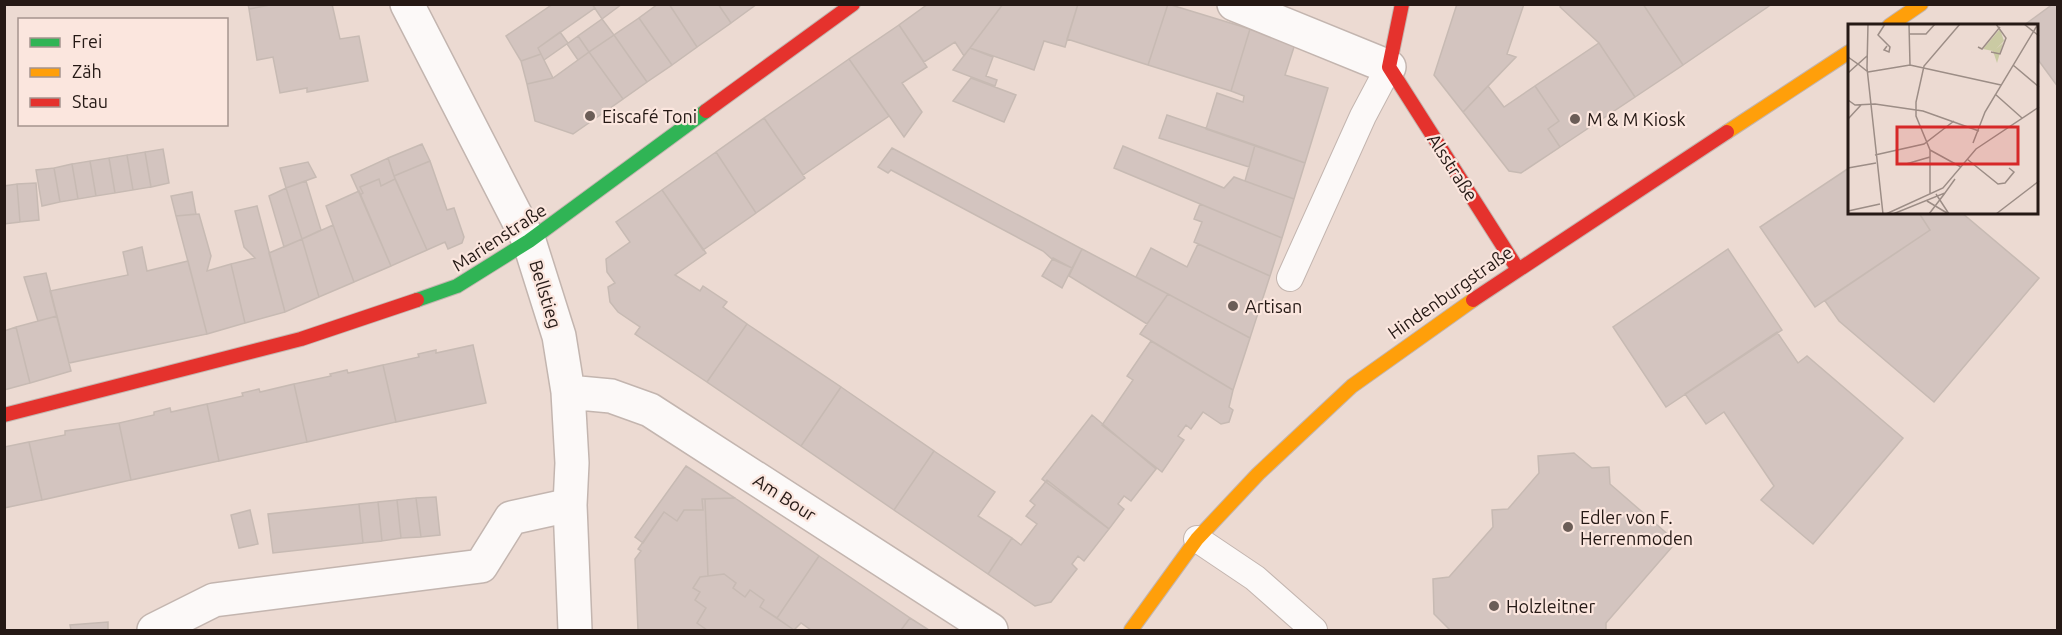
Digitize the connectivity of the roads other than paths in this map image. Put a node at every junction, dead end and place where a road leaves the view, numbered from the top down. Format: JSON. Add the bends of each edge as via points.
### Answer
{"nodes":[{"id":1,"x":407,"y":4,"type":"edge"},
{"id":2,"x":853,"y":4,"type":"edge"},
{"id":3,"x":1234,"y":4,"type":"edge"},
{"id":4,"x":1402,"y":4,"type":"edge"},
{"id":5,"x":1921,"y":4,"type":"edge"},
{"id":6,"x":1892,"y":24,"type":"edge"},
{"id":7,"x":1848,"y":53,"type":"edge"},
{"id":8,"x":1389,"y":67,"type":"junction"},
{"id":9,"x":529,"y":241,"type":"junction"},
{"id":10,"x":1517,"y":268,"type":"junction"},
{"id":11,"x":1290,"y":278,"type":"dead end"},
{"id":12,"x":568,"y":392,"type":"junction"},
{"id":13,"x":4,"y":415,"type":"edge"},
{"id":14,"x":570,"y":505,"type":"junction"},
{"id":15,"x":1197,"y":539,"type":"junction"},
{"id":16,"x":154,"y":630,"type":"edge"},
{"id":17,"x":575,"y":630,"type":"edge"},
{"id":18,"x":991,"y":630,"type":"edge"},
{"id":19,"x":1131,"y":630,"type":"edge"},
{"id":20,"x":1314,"y":630,"type":"edge"}],
"edges":[{"from":1,"to":9,"type":"street","name":"Bellstieg"},
{"from":2,"to":9,"type":"street","name":"Marienstraße"},
{"from":3,"to":8,"type":"street"},
{"from":4,"to":8,"type":"street"},
{"from":5,"to":6,"type":"street"},
{"from":7,"to":10,"type":"street","name":"Hindenburgstraße"},
{"from":8,"to":10,"type":"street","name":"Alsstraße"},
{"from":8,"to":11,"type":"lane"},
{"from":9,"to":12,"type":"street","name":"Bellstieg","via":[[559,336]]},
{"from":9,"to":13,"type":"street","name":"Marienstraße","via":[[457,286],[301,339]]},
{"from":10,"to":15,"type":"street","name":"Hindenburgstraße","via":[[1352,386],[1258,474]]},
{"from":12,"to":14,"type":"street","name":"Bellstieg"},
{"from":12,"to":18,"type":"street","name":"Am Bour","via":[[611,396],[650,410]]},
{"from":14,"to":16,"type":"street","via":[[511,518],[481,567],[214,600]]},
{"from":14,"to":17,"type":"street","name":"Bellstieg"},
{"from":15,"to":19,"type":"street","name":"Hindenburgstraße"},
{"from":15,"to":20,"type":"lane","via":[[1255,578]]}]}
